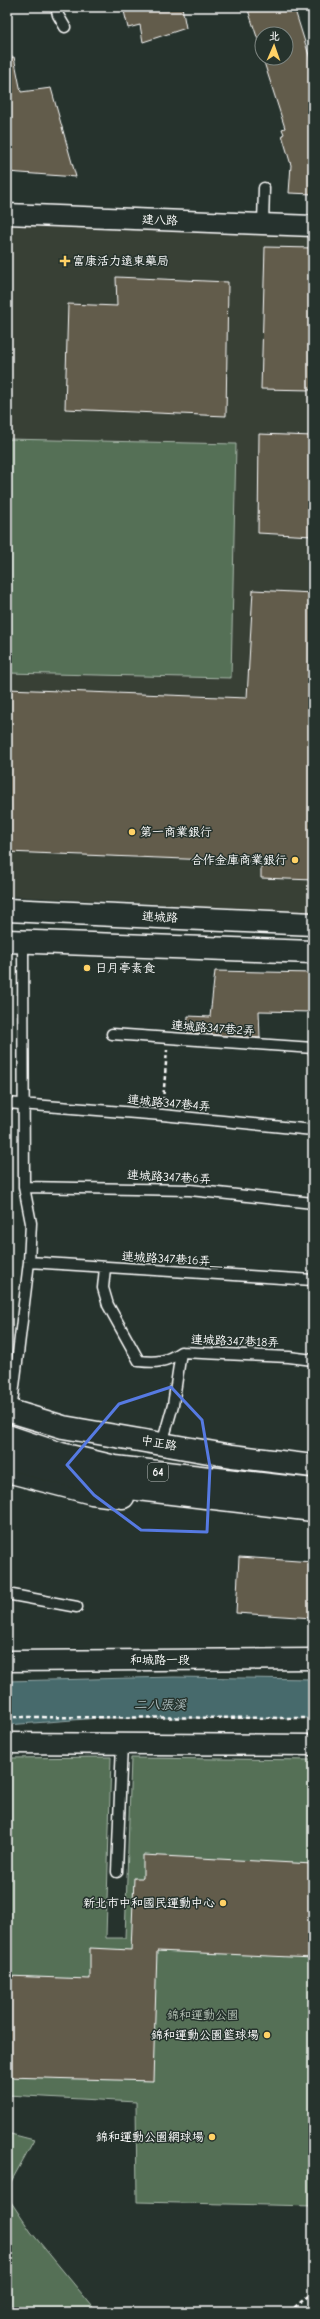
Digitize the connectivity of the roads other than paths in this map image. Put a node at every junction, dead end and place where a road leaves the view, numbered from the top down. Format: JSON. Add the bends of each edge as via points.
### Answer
{"nodes":[{"id":1,"x":56,"y":7,"type":"edge"},
{"id":2,"x":65,"y":27,"type":"dead end"},
{"id":3,"x":264,"y":188,"type":"dead end"},
{"id":4,"x":7,"y":214,"type":"edge"},
{"id":5,"x":263,"y":224,"type":"junction"},
{"id":6,"x":313,"y":226,"type":"edge"},
{"id":7,"x":7,"y":910,"type":"edge"},
{"id":8,"x":313,"y":924,"type":"edge"},
{"id":9,"x":15,"y":941,"type":"edge"},
{"id":10,"x":313,"y":952,"type":"edge"},
{"id":11,"x":112,"y":1034,"type":"dead end"},
{"id":12,"x":313,"y":1048,"type":"edge"},
{"id":13,"x":7,"y":1103,"type":"edge"},
{"id":14,"x":23,"y":1104,"type":"junction"},
{"id":15,"x":313,"y":1130,"type":"edge"},
{"id":16,"x":24,"y":1187,"type":"junction"},
{"id":17,"x":313,"y":1203,"type":"edge"},
{"id":18,"x":29,"y":1262,"type":"junction"},
{"id":19,"x":105,"y":1268,"type":"junction"},
{"id":20,"x":313,"y":1280,"type":"edge"},
{"id":21,"x":181,"y":1352,"type":"junction"},
{"id":22,"x":313,"y":1360,"type":"edge"},
{"id":23,"x":9,"y":1411,"type":"edge"},
{"id":24,"x":7,"y":1436,"type":"edge"},
{"id":25,"x":7,"y":1443,"type":"edge"},
{"id":26,"x":162,"y":1444,"type":"junction"},
{"id":27,"x":313,"y":1466,"type":"edge"},
{"id":28,"x":7,"y":1469,"type":"edge"},
{"id":29,"x":313,"y":1490,"type":"edge"},
{"id":30,"x":313,"y":1493,"type":"edge"},
{"id":31,"x":313,"y":1510,"type":"edge"},
{"id":32,"x":313,"y":1519,"type":"edge"},
{"id":33,"x":7,"y":1594,"type":"edge"},
{"id":34,"x":77,"y":1607,"type":"dead end"},
{"id":35,"x":313,"y":1659,"type":"edge"},
{"id":36,"x":7,"y":1661,"type":"edge"},
{"id":37,"x":7,"y":1743,"type":"edge"},
{"id":38,"x":122,"y":1743,"type":"junction"},
{"id":39,"x":313,"y":1745,"type":"edge"},
{"id":40,"x":117,"y":1872,"type":"dead end"}],
"edges":[{"from":1,"to":2,"type":"lane"},
{"from":3,"to":5,"type":"lane"},
{"from":4,"to":5,"type":"street","name":"建八路"},
{"from":5,"to":6,"type":"street","name":"建八路"},
{"from":7,"to":8,"type":"main road","name":"連城路"},
{"from":9,"to":10,"type":"main road"},
{"from":9,"to":14,"type":"lane"},
{"from":11,"to":12,"type":"lane","name":"連城路347巷2弄"},
{"from":13,"to":14,"type":"lane","name":"連城路347巷4弄"},
{"from":14,"to":15,"type":"lane","name":"連城路347巷4弄"},
{"from":14,"to":16,"type":"lane"},
{"from":16,"to":17,"type":"lane","name":"連城路347巷6弄","via":[[190,1190]]},
{"from":16,"to":18,"type":"lane","via":[[30,1223]]},
{"from":18,"to":19,"type":"lane","name":"連城路347巷16弄＿"},
{"from":18,"to":23,"type":"lane"},
{"from":19,"to":20,"type":"lane","name":"連城路347巷16弄＿"},
{"from":19,"to":21,"type":"lane","name":"連城路347巷18弄","via":[[103,1288],[108,1305],[139,1361],[157,1363],[169,1360]]},
{"from":21,"to":22,"type":"lane","name":"連城路347巷18弄"},
{"from":21,"to":26,"type":"lane","via":[[173,1405]]},
{"from":23,"to":26,"type":"main road","name":"中正路","via":[[63,1427]]},
{"from":24,"to":29,"type":"main road","number":"64","via":[[60,1454],[115,1467]]},
{"from":25,"to":30,"type":"main road","via":[[50,1459],[132,1476]]},
{"from":26,"to":27,"type":"main road","name":"中正路"},
{"from":28,"to":31,"type":"main road","number":"64","via":[[41,1468],[104,1485]]},
{"from":28,"to":32,"type":"main road","via":[[92,1493]]},
{"from":33,"to":34,"type":"lane"},
{"from":35,"to":36,"type":"street","name":"和城路一段"},
{"from":37,"to":38,"type":"street"},
{"from":38,"to":39,"type":"street"},
{"from":38,"to":40,"type":"lane"}]}
